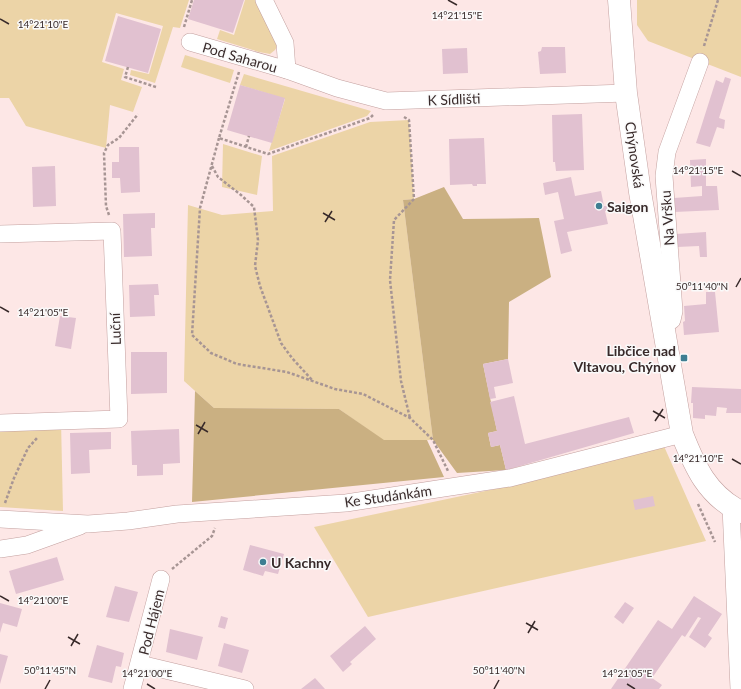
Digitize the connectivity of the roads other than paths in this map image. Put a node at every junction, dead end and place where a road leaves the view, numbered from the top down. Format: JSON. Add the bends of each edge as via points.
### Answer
{"nodes":[{"id":1,"x":264,"y":0,"type":"edge"},
{"id":2,"x":619,"y":0,"type":"edge"},
{"id":3,"x":186,"y":38,"type":"road end"},
{"id":4,"x":700,"y":62,"type":"road end"},
{"id":5,"x":287,"y":70,"type":"junction"},
{"id":6,"x":626,"y":93,"type":"junction"},
{"id":7,"x":0,"y":234,"type":"edge"},
{"id":8,"x":663,"y":326,"type":"junction"},
{"id":9,"x":0,"y":422,"type":"edge"},
{"id":10,"x":682,"y":434,"type":"junction"},
{"id":11,"x":736,"y":510,"type":"edge"},
{"id":12,"x":1,"y":513,"type":"edge"},
{"id":13,"x":88,"y":524,"type":"junction"},
{"id":14,"x":0,"y":549,"type":"edge"},
{"id":15,"x":162,"y":579,"type":"road end"},
{"id":16,"x":140,"y":664,"type":"junction"},
{"id":17,"x":132,"y":689,"type":"edge"},
{"id":18,"x":245,"y":689,"type":"edge"},
{"id":19,"x":739,"y":689,"type":"edge"}],
"edges":[{"from":1,"to":5,"type":"street","name":"Pod Saharou","via":[[285,43]]},
{"from":2,"to":6,"type":"street","name":"Chýnovská"},
{"from":3,"to":5,"type":"street","name":"Pod Saharou"},
{"from":4,"to":8,"type":"street","name":"Na Vršku","via":[[667,152],[664,176],[674,311],[672,320]]},
{"from":5,"to":6,"type":"street","name":"K Sídlišti","via":[[386,101]]},
{"from":6,"to":8,"type":"street","name":"Chýnovská"},
{"from":7,"to":9,"type":"street","name":"Luční","via":[[112,231],[118,419]]},
{"from":8,"to":10,"type":"street","name":"Chýnovská"},
{"from":10,"to":11,"type":"street","name":"Chýnovská","via":[[705,482],[715,494]]},
{"from":10,"to":13,"type":"street","name":"Ke Studánkám","via":[[510,478],[346,503],[176,514]]},
{"from":11,"to":19,"type":"street"},
{"from":12,"to":13,"type":"street","name":"Ke Studánkám"},
{"from":13,"to":14,"type":"street","name":"Ke Studánkám","via":[[27,545]]},
{"from":15,"to":16,"type":"street","name":"Pod Hájem"},
{"from":16,"to":17,"type":"street","name":"Pod Hájem"},
{"from":16,"to":18,"type":"street","name":"Pod Hájem"}]}
